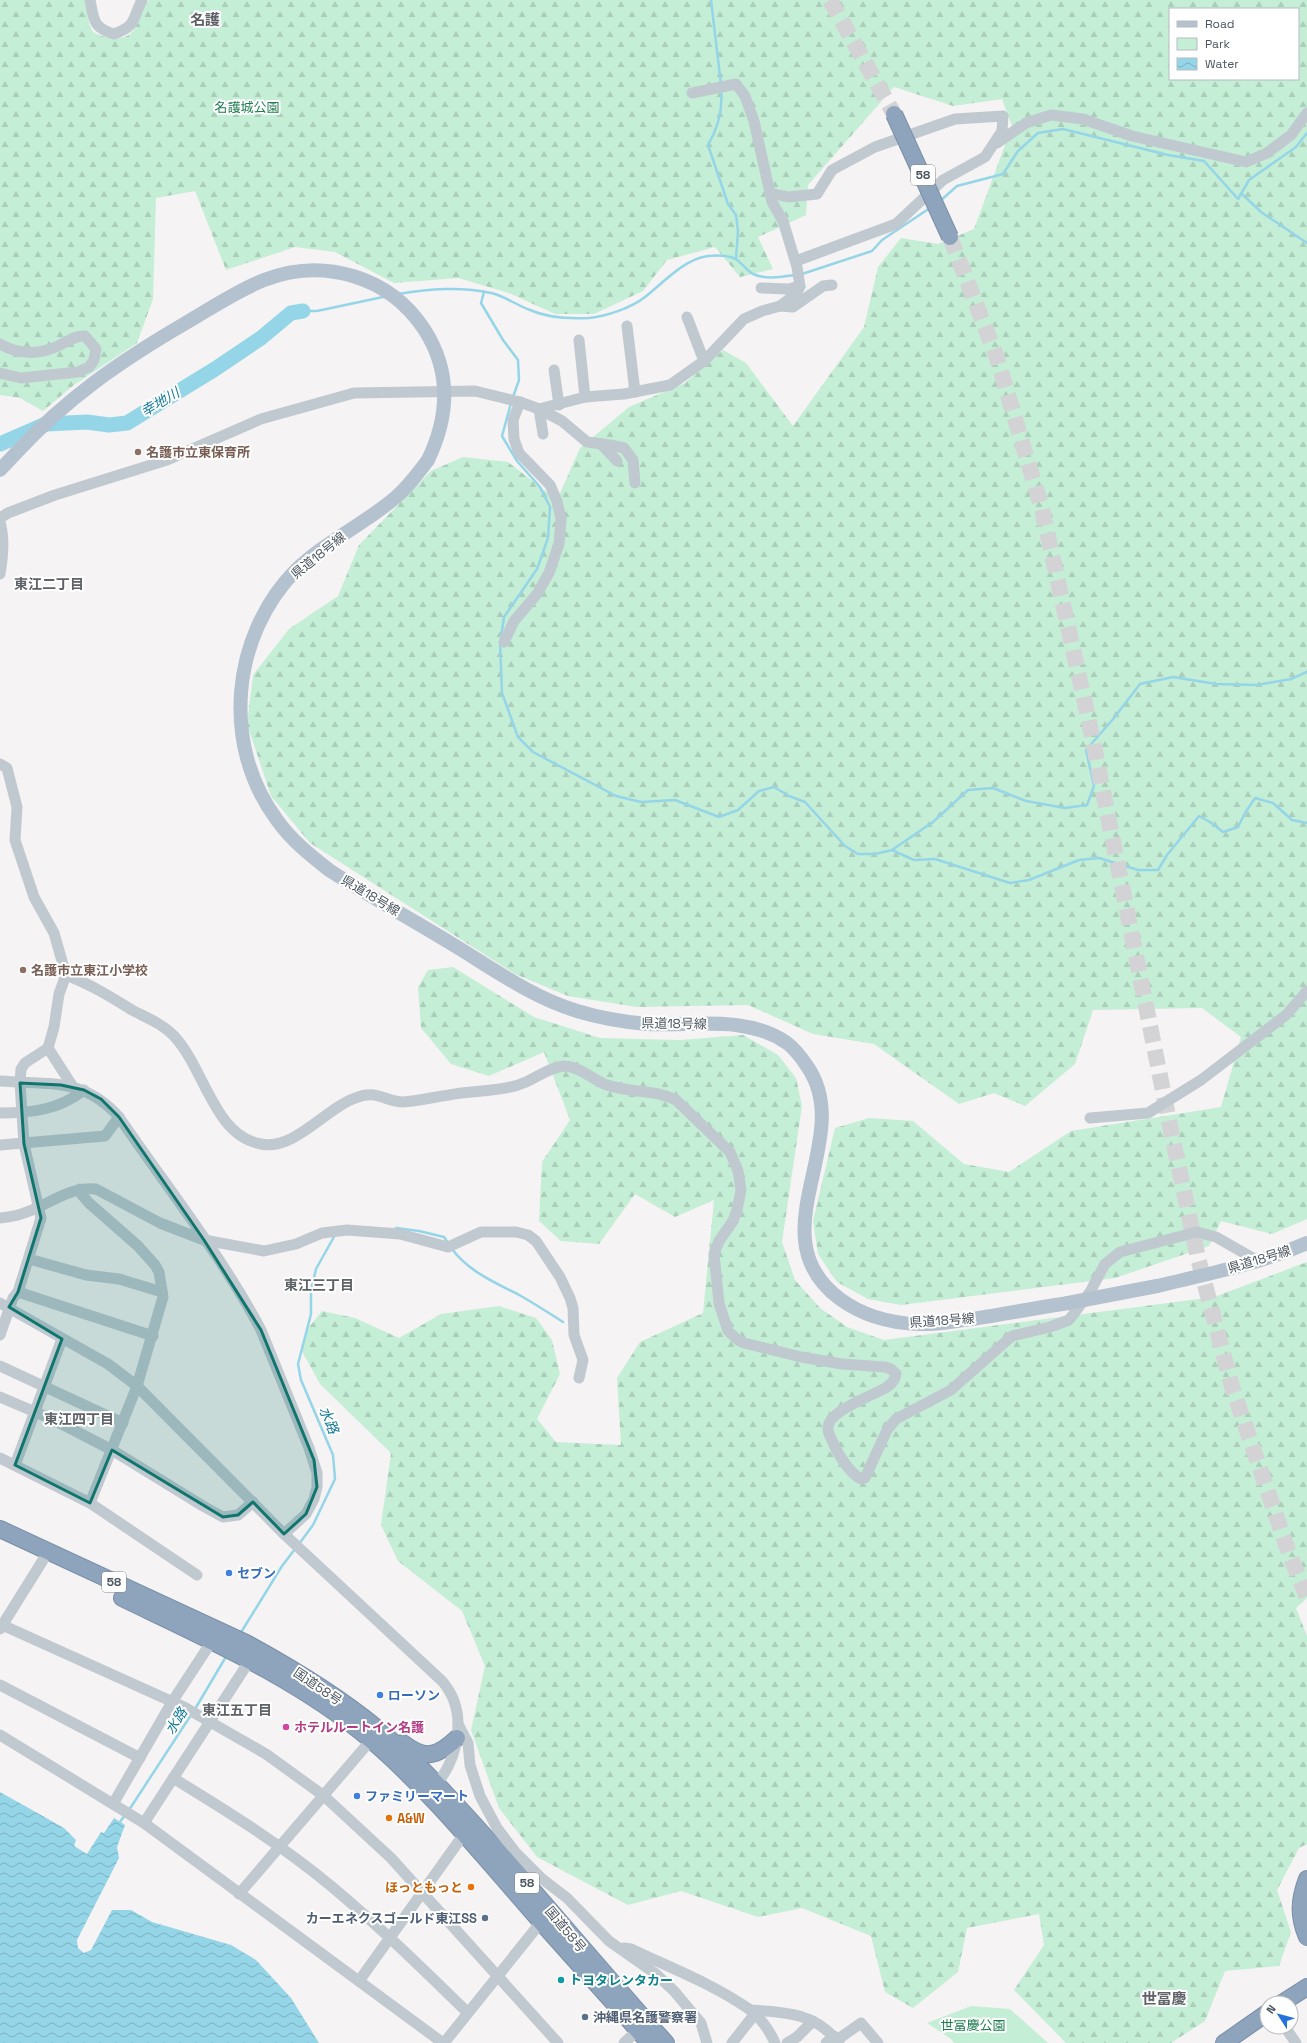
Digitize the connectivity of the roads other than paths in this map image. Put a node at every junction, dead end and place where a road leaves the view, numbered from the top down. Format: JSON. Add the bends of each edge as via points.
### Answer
{"nodes":[{"id":1,"x":90,"y":0,"type":"edge"},
{"id":2,"x":142,"y":0,"type":"edge"},
{"id":3,"x":692,"y":93,"type":"dead end"},
{"id":4,"x":1307,"y":113,"type":"edge"},
{"id":5,"x":894,"y":114,"type":"tunnel mouth"},
{"id":6,"x":992,"y":147,"type":"junction"},
{"id":7,"x":770,"y":193,"type":"junction"},
{"id":8,"x":950,"y":237,"type":"tunnel mouth"},
{"id":9,"x":796,"y":264,"type":"junction"},
{"id":10,"x":800,"y":283,"type":"junction"},
{"id":11,"x":832,"y":285,"type":"dead end"},
{"id":12,"x":761,"y":288,"type":"dead end"},
{"id":13,"x":780,"y":306,"type":"junction"},
{"id":14,"x":687,"y":317,"type":"dead end"},
{"id":15,"x":627,"y":326,"type":"dead end"},
{"id":16,"x":579,"y":340,"type":"dead end"},
{"id":17,"x":0,"y":344,"type":"edge"},
{"id":18,"x":704,"y":361,"type":"junction"},
{"id":19,"x":554,"y":370,"type":"dead end"},
{"id":20,"x":0,"y":373,"type":"edge"},
{"id":21,"x":635,"y":392,"type":"junction"},
{"id":22,"x":585,"y":397,"type":"junction"},
{"id":23,"x":519,"y":401,"type":"junction"},
{"id":24,"x":559,"y":405,"type":"junction"},
{"id":25,"x":539,"y":409,"type":"junction"},
{"id":26,"x":543,"y":434,"type":"dead end"},
{"id":27,"x":601,"y":444,"type":"junction"},
{"id":28,"x":617,"y":461,"type":"dead end"},
{"id":29,"x":0,"y":470,"type":"edge"},
{"id":30,"x":635,"y":483,"type":"dead end"},
{"id":31,"x":0,"y":518,"type":"edge"},
{"id":32,"x":0,"y":522,"type":"edge"},
{"id":33,"x":0,"y":574,"type":"edge"},
{"id":34,"x":504,"y":642,"type":"dead end"},
{"id":35,"x":0,"y":764,"type":"edge"},
{"id":36,"x":66,"y":974,"type":"junction"},
{"id":37,"x":1307,"y":991,"type":"edge"},
{"id":38,"x":48,"y":1048,"type":"junction"},
{"id":39,"x":0,"y":1082,"type":"edge"},
{"id":40,"x":20,"y":1083,"type":"junction"},
{"id":41,"x":79,"y":1089,"type":"junction"},
{"id":42,"x":0,"y":1113,"type":"edge"},
{"id":43,"x":22,"y":1113,"type":"junction"},
{"id":44,"x":119,"y":1117,"type":"junction"},
{"id":45,"x":1090,"y":1118,"type":"dead end"},
{"id":46,"x":24,"y":1144,"type":"junction"},
{"id":47,"x":0,"y":1145,"type":"edge"},
{"id":48,"x":80,"y":1189,"type":"junction"},
{"id":49,"x":39,"y":1206,"type":"junction"},
{"id":50,"x":0,"y":1218,"type":"edge"},
{"id":51,"x":204,"y":1240,"type":"junction"},
{"id":52,"x":1307,"y":1243,"type":"edge"},
{"id":53,"x":29,"y":1259,"type":"junction"},
{"id":54,"x":1258,"y":1261,"type":"junction"},
{"id":55,"x":18,"y":1292,"type":"junction"},
{"id":56,"x":162,"y":1292,"type":"junction"},
{"id":57,"x":5,"y":1305,"type":"edge"},
{"id":58,"x":0,"y":1335,"type":"edge"},
{"id":59,"x":153,"y":1336,"type":"junction"},
{"id":60,"x":62,"y":1339,"type":"junction"},
{"id":61,"x":0,"y":1366,"type":"edge"},
{"id":62,"x":579,"y":1378,"type":"dead end"},
{"id":63,"x":137,"y":1386,"type":"junction"},
{"id":64,"x":45,"y":1387,"type":"junction"},
{"id":65,"x":0,"y":1396,"type":"edge"},
{"id":66,"x":35,"y":1412,"type":"junction"},
{"id":67,"x":123,"y":1423,"type":"junction"},
{"id":68,"x":112,"y":1450,"type":"junction"},
{"id":69,"x":0,"y":1458,"type":"edge"},
{"id":70,"x":15,"y":1464,"type":"junction"},
{"id":71,"x":253,"y":1502,"type":"junction"},
{"id":72,"x":90,"y":1503,"type":"junction"},
{"id":73,"x":0,"y":1529,"type":"edge"},
{"id":74,"x":288,"y":1538,"type":"junction"},
{"id":75,"x":0,"y":1540,"type":"edge"},
{"id":76,"x":43,"y":1560,"type":"junction"},
{"id":77,"x":197,"y":1575,"type":"dead end"},
{"id":78,"x":1,"y":1626,"type":"edge"},
{"id":79,"x":220,"y":1640,"type":"junction"},
{"id":80,"x":245,"y":1652,"type":"junction"},
{"id":81,"x":0,"y":1685,"type":"edge"},
{"id":82,"x":172,"y":1702,"type":"junction"},
{"id":83,"x":210,"y":1721,"type":"junction"},
{"id":84,"x":457,"y":1731,"type":"junction"},
{"id":85,"x":374,"y":1734,"type":"junction"},
{"id":86,"x":0,"y":1735,"type":"edge"},
{"id":87,"x":140,"y":1758,"type":"junction"},
{"id":88,"x":173,"y":1778,"type":"junction"},
{"id":89,"x":432,"y":1789,"type":"junction"},
{"id":90,"x":324,"y":1796,"type":"junction"},
{"id":91,"x":117,"y":1807,"type":"junction"},
{"id":92,"x":144,"y":1823,"type":"junction"},
{"id":93,"x":464,"y":1834,"type":"junction"},
{"id":94,"x":279,"y":1847,"type":"junction"},
{"id":95,"x":1307,"y":1879,"type":"edge"},
{"id":96,"x":423,"y":1892,"type":"junction"},
{"id":97,"x":239,"y":1894,"type":"junction"},
{"id":98,"x":541,"y":1922,"type":"junction"},
{"id":99,"x":1307,"y":1937,"type":"edge"},
{"id":100,"x":390,"y":1938,"type":"junction"},
{"id":101,"x":618,"y":1947,"type":"junction"},
{"id":102,"x":679,"y":1971,"type":"junction"},
{"id":103,"x":498,"y":1975,"type":"junction"},
{"id":104,"x":359,"y":1981,"type":"junction"},
{"id":105,"x":669,"y":1986,"type":"junction"},
{"id":106,"x":1307,"y":1987,"type":"edge"},
{"id":107,"x":1294,"y":1995,"type":"edge"},
{"id":108,"x":467,"y":2012,"type":"junction"},
{"id":109,"x":752,"y":2012,"type":"junction"},
{"id":110,"x":1259,"y":2019,"type":"edge"},
{"id":111,"x":813,"y":2021,"type":"junction"},
{"id":112,"x":638,"y":2030,"type":"junction"},
{"id":113,"x":834,"y":2040,"type":"edge"},
{"id":114,"x":772,"y":2042,"type":"edge"},
{"id":115,"x":444,"y":2043,"type":"edge"},
{"id":116,"x":558,"y":2043,"type":"edge"},
{"id":117,"x":624,"y":2043,"type":"edge"},
{"id":118,"x":649,"y":2043,"type":"edge"},
{"id":119,"x":666,"y":2043,"type":"edge"},
{"id":120,"x":707,"y":2043,"type":"edge"},
{"id":121,"x":732,"y":2043,"type":"edge"},
{"id":122,"x":787,"y":2043,"type":"edge"},
{"id":123,"x":878,"y":2043,"type":"edge"},
{"id":124,"x":1224,"y":2043,"type":"edge"}],
"edges":[{"from":1,"to":2,"type":"street","via":[[93,18],[99,28],[114,34],[133,24]]},
{"from":3,"to":7,"type":"street","via":[[736,84],[745,96],[754,122]]},
{"from":4,"to":6,"type":"street","via":[[1291,135],[1267,153],[1246,162],[1132,136],[1083,119],[1051,115],[1026,124]]},
{"from":5,"to":8,"type":"highway","number":"58","bridge":true},
{"from":6,"to":7,"type":"street","via":[[1002,131],[1003,116],[955,119],[875,147],[832,170],[817,194],[788,197]]},
{"from":6,"to":9,"type":"street","via":[[984,157],[943,180],[896,224]]},
{"from":7,"to":9,"type":"street","via":[[783,221]]},
{"from":9,"to":10,"type":"street"},
{"from":10,"to":12,"type":"street","via":[[788,289]]},
{"from":10,"to":13,"type":"street","via":[[798,292]]},
{"from":11,"to":13,"type":"street","via":[[823,286],[793,307]]},
{"from":13,"to":18,"type":"street","via":[[744,319]]},
{"from":14,"to":18,"type":"street"},
{"from":15,"to":21,"type":"street"},
{"from":16,"to":22,"type":"street"},
{"from":17,"to":20,"type":"street","via":[[22,352],[38,353],[79,336],[85,336],[96,350],[89,367],[78,372],[20,378]]},
{"from":18,"to":21,"type":"street","via":[[670,385]]},
{"from":19,"to":24,"type":"street"},
{"from":21,"to":22,"type":"street"},
{"from":22,"to":24,"type":"street"},
{"from":23,"to":25,"type":"street"},
{"from":23,"to":31,"type":"street","via":[[470,391],[354,393],[243,426],[167,460],[55,495]]},
{"from":23,"to":34,"type":"street","via":[[513,420],[514,439],[518,453],[550,485],[557,501],[560,519],[559,544],[549,573],[537,594],[514,621]]},
{"from":24,"to":25,"type":"street"},
{"from":25,"to":26,"type":"street"},
{"from":25,"to":27,"type":"street","via":[[562,421],[587,442]]},
{"from":27,"to":28,"type":"street"},
{"from":27,"to":30,"type":"street","via":[[624,448],[633,460]]},
{"from":29,"to":54,"type":"main road","name":"県道18号線","bridge":true,"via":[[40,427],[78,394],[145,347],[256,283],[287,273],[319,270],[358,276],[383,288],[406,307],[428,335],[440,363],[445,394],[442,426],[428,460],[411,483],[397,497],[297,569],[263,613],[253,635],[240,696],[241,728],[255,782],[282,828],[302,848],[338,876],[531,992],[555,1003],[590,1015],[646,1024],[724,1024],[752,1028],[787,1043],[799,1054],[816,1082],[820,1094],[822,1118],[803,1235],[806,1252],[817,1275],[826,1286],[852,1308],[884,1319],[919,1324],[950,1322],[1157,1286]]},
{"from":32,"to":33,"type":"street","via":[[3,532],[3,560]]},
{"from":35,"to":36,"type":"street","via":[[7,768],[17,807],[15,840],[34,897],[54,934]]},
{"from":36,"to":38,"type":"street","via":[[59,994]]},
{"from":36,"to":54,"type":"street","via":[[165,1028],[194,1062],[228,1126],[250,1142],[268,1146],[290,1139],[327,1113],[359,1096],[379,1095],[400,1102],[491,1090],[516,1086],[562,1066],[571,1066],[614,1088],[654,1092],[676,1100],[730,1152],[738,1171],[741,1190],[737,1210],[714,1254],[719,1303],[728,1331],[738,1340],[787,1354],[824,1362],[891,1369],[896,1374],[887,1387],[846,1408],[831,1420],[828,1426],[827,1430],[839,1454],[861,1480],[866,1478],[887,1430],[896,1419],[950,1390],[1012,1336],[1069,1320],[1090,1292],[1105,1264],[1120,1252],[1197,1232],[1216,1237]]},
{"from":37,"to":45,"type":"street","via":[[1286,1015],[1201,1080],[1148,1113]]},
{"from":38,"to":40,"type":"street","via":[[25,1063],[21,1069]]},
{"from":38,"to":41,"type":"street"},
{"from":39,"to":40,"type":"street"},
{"from":40,"to":41,"type":"street"},
{"from":40,"to":43,"type":"street"},
{"from":41,"to":43,"type":"street","via":[[72,1100],[43,1110]]},
{"from":41,"to":44,"type":"street","via":[[101,1099]]},
{"from":42,"to":43,"type":"street"},
{"from":43,"to":46,"type":"street"},
{"from":44,"to":46,"type":"street","via":[[105,1136]]},
{"from":44,"to":51,"type":"street"},
{"from":46,"to":47,"type":"street"},
{"from":46,"to":49,"type":"street"},
{"from":48,"to":49,"type":"street"},
{"from":48,"to":51,"type":"street","via":[[96,1188],[160,1223]]},
{"from":48,"to":56,"type":"street","via":[[89,1203],[138,1246],[155,1265],[159,1272]]},
{"from":49,"to":50,"type":"street","via":[[25,1213]]},
{"from":49,"to":53,"type":"street","via":[[41,1218]]},
{"from":51,"to":62,"type":"street","via":[[264,1251],[296,1244],[322,1234],[347,1230],[400,1234],[448,1247],[481,1232],[516,1232],[528,1235],[536,1241],[560,1277],[574,1308],[574,1335],[583,1360]]},
{"from":51,"to":74,"type":"street","via":[[261,1330],[314,1460],[317,1487],[314,1498],[306,1514]]},
{"from":52,"to":54,"type":"main road","name":"県道18号線"},
{"from":53,"to":55,"type":"street"},
{"from":53,"to":56,"type":"street","via":[[86,1275],[119,1279]]},
{"from":55,"to":57,"type":"street"},
{"from":55,"to":59,"type":"street"},
{"from":56,"to":59,"type":"street","via":[[163,1298]]},
{"from":57,"to":58,"type":"street"},
{"from":57,"to":60,"type":"street"},
{"from":59,"to":63,"type":"street"},
{"from":60,"to":63,"type":"street","via":[[108,1364]]},
{"from":60,"to":64,"type":"street"},
{"from":61,"to":64,"type":"street"},
{"from":63,"to":67,"type":"street"},
{"from":63,"to":71,"type":"street"},
{"from":64,"to":66,"type":"street"},
{"from":64,"to":67,"type":"street"},
{"from":65,"to":66,"type":"street"},
{"from":66,"to":68,"type":"street"},
{"from":66,"to":70,"type":"street"},
{"from":67,"to":68,"type":"street"},
{"from":68,"to":71,"type":"street","via":[[223,1517],[238,1515]]},
{"from":68,"to":72,"type":"street"},
{"from":69,"to":70,"type":"street"},
{"from":70,"to":72,"type":"street"},
{"from":71,"to":74,"type":"street"},
{"from":72,"to":77,"type":"street"},
{"from":73,"to":79,"type":"highway","name":"国道58号","number":"58"},
{"from":74,"to":84,"type":"street","via":[[442,1681],[453,1699]]},
{"from":75,"to":76,"type":"highway","name":"国道58号","number":"58"},
{"from":76,"to":78,"type":"street"},
{"from":76,"to":79,"type":"highway","name":"国道58号","number":"58"},
{"from":78,"to":82,"type":"street"},
{"from":79,"to":80,"type":"highway","name":"国道58号","number":"58"},
{"from":79,"to":82,"type":"street"},
{"from":80,"to":83,"type":"street"},
{"from":80,"to":85,"type":"highway","name":"国道58号","number":"58","via":[[292,1685]]},
{"from":81,"to":87,"type":"street"},
{"from":82,"to":83,"type":"street"},
{"from":82,"to":87,"type":"street"},
{"from":83,"to":88,"type":"street"},
{"from":83,"to":90,"type":"street","via":[[266,1754]]},
{"from":84,"to":85,"type":"highway","via":[[440,1752],[425,1754],[414,1752],[393,1736]]},
{"from":84,"to":89,"type":"street","via":[[454,1756]]},
{"from":84,"to":101,"type":"street","via":[[468,1743],[470,1765],[480,1796],[497,1828],[540,1878],[567,1898]]},
{"from":85,"to":89,"type":"highway","name":"国道58号","number":"58"},
{"from":85,"to":90,"type":"street"},
{"from":86,"to":91,"type":"street"},
{"from":87,"to":91,"type":"street"},
{"from":88,"to":92,"type":"street"},
{"from":88,"to":94,"type":"street"},
{"from":89,"to":93,"type":"highway","name":"国道58号","number":"58"},
{"from":89,"to":119,"type":"highway","name":"国道58号","number":"58","via":[[477,1827]]},
{"from":90,"to":94,"type":"street"},
{"from":90,"to":96,"type":"street"},
{"from":91,"to":92,"type":"street"},
{"from":92,"to":97,"type":"street"},
{"from":93,"to":96,"type":"street"},
{"from":93,"to":98,"type":"highway","name":"国道58号","number":"58"},
{"from":94,"to":97,"type":"street"},
{"from":94,"to":100,"type":"street","via":[[330,1885]]},
{"from":95,"to":99,"type":"highway","via":[[1300,1904],[1302,1924]]},
{"from":96,"to":100,"type":"street"},
{"from":96,"to":103,"type":"street"},
{"from":97,"to":104,"type":"street"},
{"from":98,"to":103,"type":"street"},
{"from":98,"to":112,"type":"highway","name":"国道58号","number":"58"},
{"from":100,"to":104,"type":"street"},
{"from":100,"to":108,"type":"street"},
{"from":101,"to":102,"type":"street","via":[[631,1949]]},
{"from":101,"to":105,"type":"street"},
{"from":102,"to":105,"type":"street"},
{"from":102,"to":109,"type":"street"},
{"from":103,"to":108,"type":"street"},
{"from":103,"to":116,"type":"street"},
{"from":104,"to":115,"type":"street"},
{"from":105,"to":120,"type":"street","via":[[701,2023]]},
{"from":106,"to":107,"type":"highway"},
{"from":108,"to":115,"type":"street"},
{"from":109,"to":111,"type":"street","via":[[790,2012]]},
{"from":109,"to":114,"type":"street","via":[[770,2032]]},
{"from":109,"to":121,"type":"street"},
{"from":110,"to":124,"type":"highway"},
{"from":111,"to":113,"type":"street"},
{"from":111,"to":122,"type":"street"},
{"from":112,"to":117,"type":"street"},
{"from":112,"to":118,"type":"highway","name":"国道58号","number":"58"},
{"from":113,"to":123,"type":"street","via":[[861,2023]]}]}
